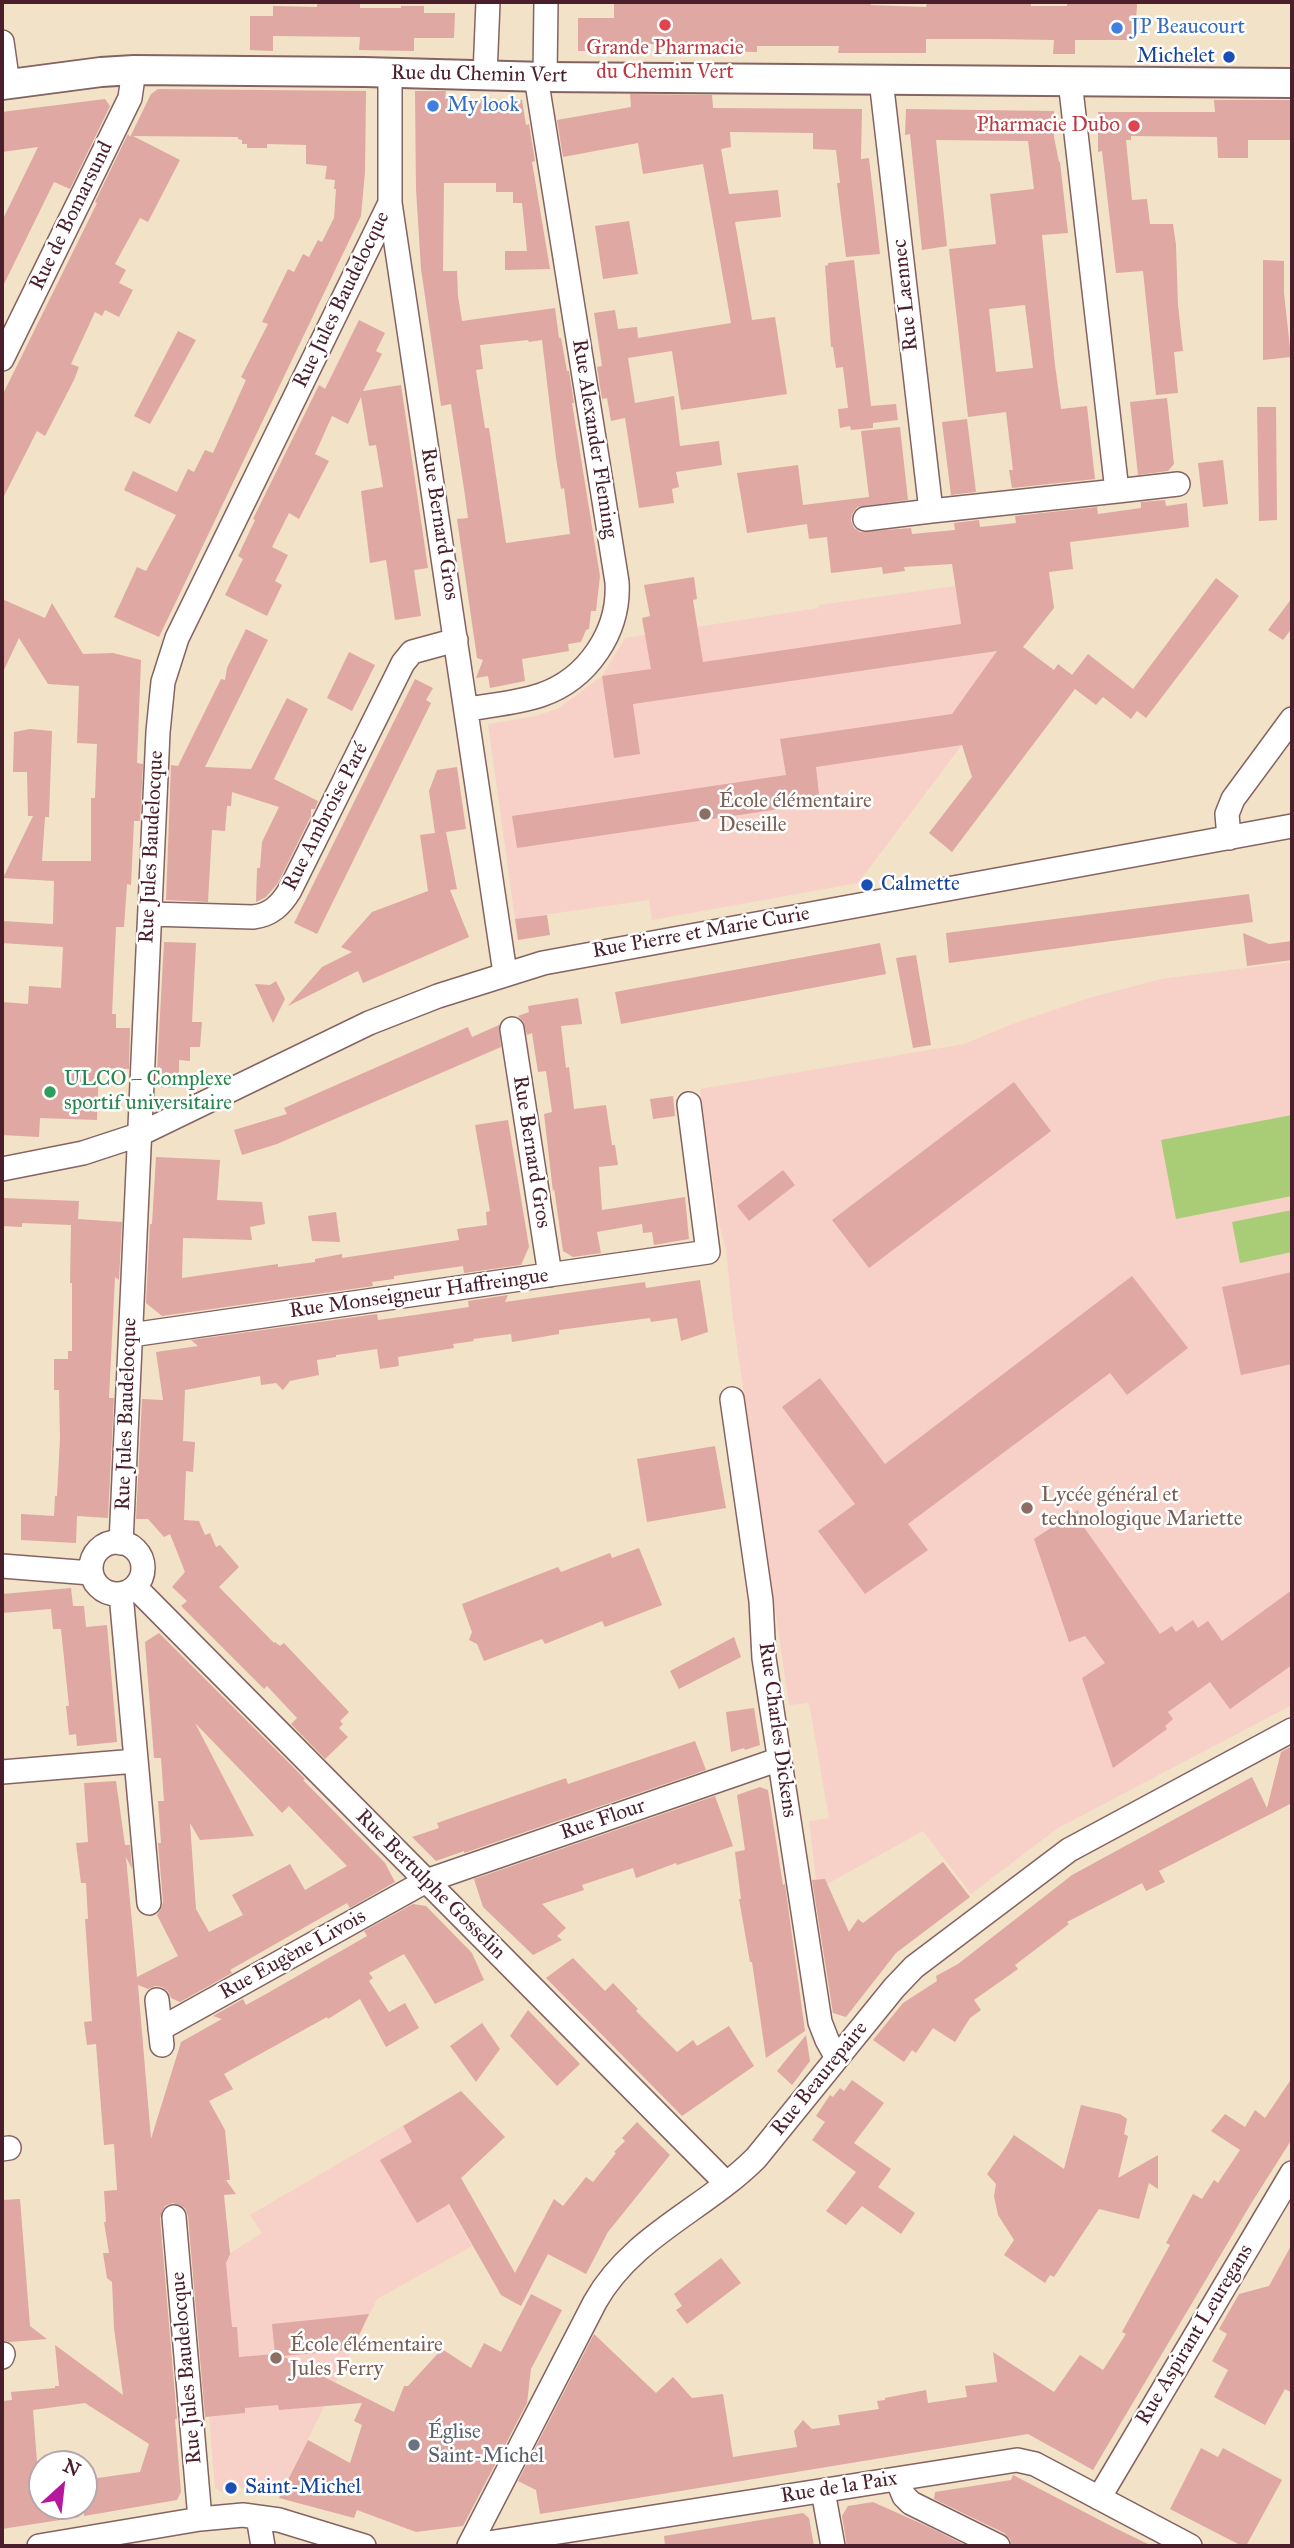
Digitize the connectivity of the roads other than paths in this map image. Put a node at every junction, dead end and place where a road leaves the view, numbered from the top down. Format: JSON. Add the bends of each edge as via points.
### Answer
{"nodes":[{"id":1,"x":488,"y":2,"type":"edge"},
{"id":2,"x":547,"y":2,"type":"edge"},
{"id":3,"x":2,"y":42,"type":"edge"},
{"id":4,"x":134,"y":70,"type":"junction"},
{"id":5,"x":390,"y":73,"type":"junction"},
{"id":6,"x":485,"y":75,"type":"junction"},
{"id":7,"x":540,"y":77,"type":"junction"},
{"id":8,"x":881,"y":79,"type":"junction"},
{"id":9,"x":1070,"y":81,"type":"junction"},
{"id":10,"x":1292,"y":83,"type":"edge"},
{"id":11,"x":5,"y":85,"type":"edge"},
{"id":12,"x":390,"y":203,"type":"junction"},
{"id":13,"x":2,"y":359,"type":"edge"},
{"id":14,"x":1178,"y":484,"type":"dead end"},
{"id":15,"x":1117,"y":491,"type":"junction"},
{"id":16,"x":931,"y":511,"type":"junction"},
{"id":17,"x":865,"y":519,"type":"dead end"},
{"id":18,"x":456,"y":640,"type":"junction"},
{"id":19,"x":467,"y":709,"type":"junction"},
{"id":20,"x":1292,"y":719,"type":"edge"},
{"id":21,"x":1292,"y":826,"type":"edge"},
{"id":22,"x":1229,"y":838,"type":"junction"},
{"id":23,"x":150,"y":914,"type":"junction"},
{"id":24,"x":505,"y":973,"type":"junction"},
{"id":25,"x":512,"y":1029,"type":"dead end"},
{"id":26,"x":689,"y":1104,"type":"dead end"},
{"id":27,"x":138,"y":1135,"type":"junction"},
{"id":28,"x":2,"y":1170,"type":"edge"},
{"id":29,"x":550,"y":1275,"type":"junction"},
{"id":30,"x":131,"y":1335,"type":"junction"},
{"id":31,"x":732,"y":1399,"type":"dead end"},
{"id":32,"x":121,"y":1543,"type":"junction"},
{"id":33,"x":2,"y":1566,"type":"edge"},
{"id":34,"x":91,"y":1573,"type":"junction"},
{"id":35,"x":128,"y":1591,"type":"junction"},
{"id":36,"x":1292,"y":1730,"type":"edge"},
{"id":37,"x":780,"y":1759,"type":"junction"},
{"id":38,"x":136,"y":1761,"type":"junction"},
{"id":39,"x":2,"y":1772,"type":"edge"},
{"id":40,"x":426,"y":1881,"type":"junction"},
{"id":41,"x":149,"y":1903,"type":"dead end"},
{"id":42,"x":158,"y":2000,"type":"dead end"},
{"id":43,"x":837,"y":2058,"type":"junction"},
{"id":44,"x":1292,"y":2173,"type":"edge"},
{"id":45,"x":726,"y":2183,"type":"junction"},
{"id":46,"x":174,"y":2217,"type":"dead end"},
{"id":47,"x":897,"y":2479,"type":"junction"},
{"id":48,"x":823,"y":2491,"type":"junction"},
{"id":49,"x":1099,"y":2498,"type":"junction"},
{"id":50,"x":258,"y":2516,"type":"junction"},
{"id":51,"x":200,"y":2519,"type":"junction"},
{"id":52,"x":548,"y":2541,"type":"edge"},
{"id":53,"x":39,"y":2546,"type":"edge"},
{"id":54,"x":263,"y":2546,"type":"edge"},
{"id":55,"x":364,"y":2546,"type":"edge"},
{"id":56,"x":469,"y":2546,"type":"edge"},
{"id":57,"x":833,"y":2546,"type":"edge"},
{"id":58,"x":998,"y":2546,"type":"edge"},
{"id":59,"x":1190,"y":2546,"type":"edge"}],
"edges":[{"from":1,"to":6,"type":"street"},
{"from":2,"to":7,"type":"street","name":"Rue Alexander Fleming"},
{"from":3,"to":11,"type":"street"},
{"from":4,"to":5,"type":"street","name":"Rue du Chemin Vert"},
{"from":4,"to":11,"type":"street","name":"Rue du Chemin Vert"},
{"from":4,"to":13,"type":"street","name":"Rue de Bomarsund","via":[[130,98]]},
{"from":5,"to":6,"type":"street","name":"Rue du Chemin Vert"},
{"from":5,"to":12,"type":"street","name":"Rue Bernard Gros"},
{"from":6,"to":7,"type":"street","name":"Rue du Chemin Vert"},
{"from":7,"to":8,"type":"street","name":"Rue du Chemin Vert"},
{"from":7,"to":19,"type":"street","name":"Rue Alexander Fleming","via":[[617,605],[603,642],[569,680],[541,695]]},
{"from":8,"to":9,"type":"street","name":"Rue du Chemin Vert"},
{"from":8,"to":16,"type":"street","name":"Rue Laennec"},
{"from":9,"to":10,"type":"street","name":"Rue du Chemin Vert"},
{"from":9,"to":15,"type":"street"},
{"from":12,"to":18,"type":"street","name":"Rue Bernard Gros"},
{"from":12,"to":23,"type":"street","name":"Rue Jules Baudelocque","via":[[171,653],[159,714]]},
{"from":14,"to":15,"type":"street"},
{"from":15,"to":16,"type":"street"},
{"from":16,"to":17,"type":"street"},
{"from":18,"to":19,"type":"street","name":"Rue Bernard Gros"},
{"from":18,"to":23,"type":"street","name":"Rue Ambroise Paré","via":[[412,652],[403,663],[278,907],[262,916]]},
{"from":19,"to":24,"type":"street","name":"Rue Bernard Gros"},
{"from":20,"to":22,"type":"street","via":[[1233,799],[1227,814]]},
{"from":21,"to":22,"type":"street","name":"Rue Pierre et Marie Curie"},
{"from":22,"to":24,"type":"street","name":"Rue Pierre et Marie Curie","via":[[646,942]]},
{"from":23,"to":27,"type":"street","name":"Rue Jules Baudelocque"},
{"from":24,"to":27,"type":"street","name":"Rue Pierre et Marie Curie","via":[[369,1023]]},
{"from":25,"to":29,"type":"street","name":"Rue Bernard Gros"},
{"from":26,"to":29,"type":"street","name":"Rue Monseigneur Haffreingue","via":[[708,1252]]},
{"from":27,"to":28,"type":"street","name":"Rue Pierre et Marie Curie","via":[[83,1153]]},
{"from":27,"to":30,"type":"street","name":"Rue Jules Baudelocque"},
{"from":29,"to":30,"type":"street","name":"Rue Monseigneur Haffreingue"},
{"from":30,"to":32,"type":"street","name":"Rue Jules Baudelocque"},
{"from":31,"to":37,"type":"street","name":"Rue Charles Dickens"},
{"from":32,"to":34,"type":"street","via":[[97,1551]]},
{"from":32,"to":35,"type":"street","via":[[135,1550],[142,1561],[142,1577]]},
{"from":33,"to":34,"type":"street"},
{"from":34,"to":35,"type":"street","via":[[102,1590]]},
{"from":35,"to":38,"type":"street"},
{"from":35,"to":40,"type":"street","name":"Rue Bertulphe Gosselin"},
{"from":36,"to":43,"type":"street","name":"Rue Beaurepaire","via":[[1058,1858],[914,1967]]},
{"from":37,"to":40,"type":"street","name":"Rue Flour"},
{"from":37,"to":43,"type":"street","name":"Rue Charles Dickens","via":[[820,2022]]},
{"from":38,"to":39,"type":"street"},
{"from":38,"to":41,"type":"street"},
{"from":40,"to":42,"type":"street","name":"Rue Eugène Livois","via":[[161,2037]]},
{"from":40,"to":45,"type":"street","name":"Rue Bertulphe Gosselin"},
{"from":43,"to":45,"type":"street","name":"Rue Beaurepaire","via":[[756,2158]]},
{"from":44,"to":49,"type":"street","name":"Rue Aspirant Leuregans"},
{"from":45,"to":56,"type":"street","name":"Rue Beaurepaire","via":[[637,2249],[608,2280]]},
{"from":46,"to":51,"type":"street","name":"Rue Jules Baudelocque"},
{"from":47,"to":48,"type":"street","name":"Rue de la Paix"},
{"from":47,"to":49,"type":"street","name":"Rue de la Paix","via":[[1017,2460],[1035,2464]]},
{"from":47,"to":58,"type":"street","via":[[911,2503]]},
{"from":48,"to":52,"type":"street","name":"Rue de la Paix"},
{"from":48,"to":57,"type":"street"},
{"from":49,"to":59,"type":"street","name":"Rue de la Paix"},
{"from":50,"to":51,"type":"street"},
{"from":50,"to":54,"type":"street"},
{"from":50,"to":55,"type":"street"},
{"from":51,"to":53,"type":"street"},
{"from":52,"to":56,"type":"street","name":"Rue de la Paix"}]}
